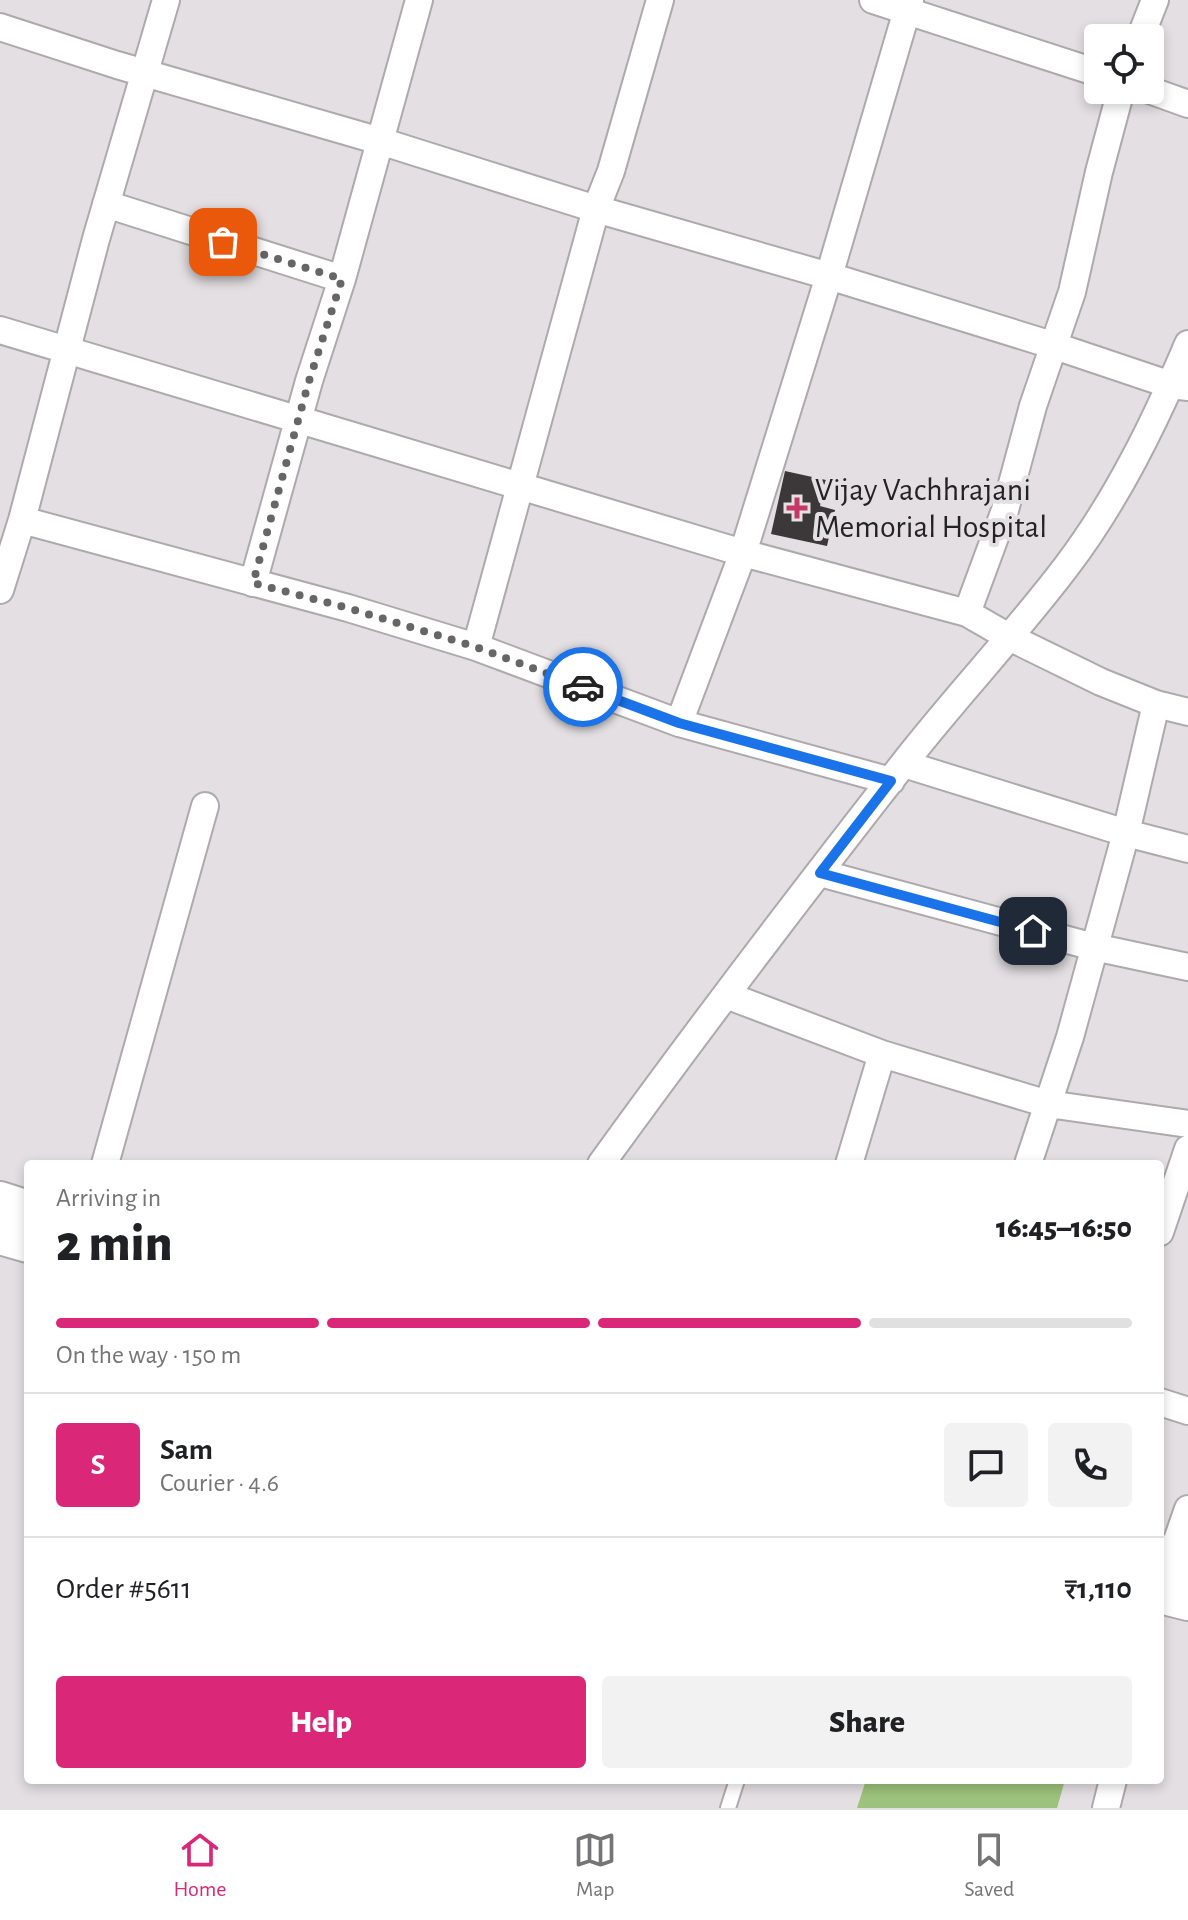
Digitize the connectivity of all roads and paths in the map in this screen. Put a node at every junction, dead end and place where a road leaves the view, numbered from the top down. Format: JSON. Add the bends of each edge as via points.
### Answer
{"nodes":[{"id":1,"x":166,"y":0,"type":"edge"},
{"id":2,"x":419,"y":0,"type":"edge"},
{"id":3,"x":660,"y":0,"type":"edge"},
{"id":4,"x":873,"y":0,"type":"edge"},
{"id":5,"x":1155,"y":0,"type":"edge"},
{"id":6,"x":908,"y":6,"type":"edge"},
{"id":7,"x":1146,"y":24,"type":"edge"},
{"id":8,"x":0,"y":27,"type":"edge"},
{"id":9,"x":1084,"y":68,"type":"edge"},
{"id":10,"x":144,"y":72,"type":"junction"},
{"id":11,"x":1164,"y":95,"type":"edge"},
{"id":12,"x":1117,"y":104,"type":"edge"},
{"id":13,"x":1188,"y":104,"type":"edge"},
{"id":14,"x":380,"y":141,"type":"junction"},
{"id":15,"x":106,"y":204,"type":"junction"},
{"id":16,"x":596,"y":209,"type":"junction"},
{"id":17,"x":829,"y":276,"type":"junction"},
{"id":18,"x":342,"y":279,"type":"junction"},
{"id":19,"x":0,"y":330,"type":"edge"},
{"id":20,"x":1188,"y":344,"type":"edge"},
{"id":21,"x":1052,"y":345,"type":"junction"},
{"id":22,"x":67,"y":352,"type":"junction"},
{"id":23,"x":1179,"y":386,"type":"edge"},
{"id":24,"x":298,"y":420,"type":"junction"},
{"id":25,"x":523,"y":486,"type":"junction"},
{"id":26,"x":22,"y":520,"type":"junction"},
{"id":27,"x":743,"y":553,"type":"junction"},
{"id":28,"x":253,"y":583,"type":"junction"},
{"id":29,"x":0,"y":590,"type":"edge"},
{"id":30,"x":967,"y":613,"type":"junction"},
{"id":31,"x":1007,"y":636,"type":"junction"},
{"id":32,"x":476,"y":647,"type":"junction"},
{"id":33,"x":1156,"y":704,"type":"junction"},
{"id":34,"x":1188,"y":712,"type":"edge"},
{"id":35,"x":679,"y":723,"type":"junction"},
{"id":36,"x":897,"y":772,"type":"junction"},
{"id":37,"x":205,"y":806,"type":"dead end"},
{"id":38,"x":1126,"y":833,"type":"junction"},
{"id":39,"x":1188,"y":849,"type":"edge"},
{"id":40,"x":820,"y":873,"type":"junction"},
{"id":41,"x":1094,"y":947,"type":"junction"},
{"id":42,"x":1188,"y":967,"type":"edge"},
{"id":43,"x":726,"y":995,"type":"junction"},
{"id":44,"x":882,"y":1054,"type":"junction"},
{"id":45,"x":1048,"y":1104,"type":"junction"},
{"id":46,"x":1188,"y":1124,"type":"edge"},
{"id":47,"x":1188,"y":1149,"type":"edge"},
{"id":48,"x":106,"y":1160,"type":"edge"},
{"id":49,"x":604,"y":1160,"type":"edge"},
{"id":50,"x":850,"y":1160,"type":"edge"},
{"id":51,"x":1029,"y":1160,"type":"edge"},
{"id":52,"x":0,"y":1201,"type":"edge"},
{"id":53,"x":24,"y":1209,"type":"edge"},
{"id":54,"x":1164,"y":1220,"type":"edge"},
{"id":55,"x":0,"y":1235,"type":"edge"},
{"id":56,"x":24,"y":1242,"type":"edge"},
{"id":57,"x":1164,"y":1403,"type":"edge"},
{"id":58,"x":1188,"y":1411,"type":"edge"},
{"id":59,"x":1188,"y":1509,"type":"edge"},
{"id":60,"x":1173,"y":1558,"type":"edge"},
{"id":61,"x":1164,"y":1583,"type":"edge"},
{"id":62,"x":1164,"y":1595,"type":"edge"},
{"id":63,"x":1188,"y":1601,"type":"edge"},
{"id":64,"x":736,"y":1784,"type":"edge"},
{"id":65,"x":1112,"y":1784,"type":"edge"},
{"id":66,"x":728,"y":1808,"type":"edge"},
{"id":67,"x":1106,"y":1808,"type":"edge"}],
"edges":[{"from":1,"to":10,"type":"street"},
{"from":2,"to":14,"type":"street"},
{"from":3,"to":16,"type":"street"},
{"from":4,"to":6,"type":"street"},
{"from":5,"to":7,"type":"street"},
{"from":6,"to":9,"type":"street"},
{"from":6,"to":17,"type":"street"},
{"from":8,"to":10,"type":"street"},
{"from":10,"to":14,"type":"street"},
{"from":10,"to":15,"type":"street"},
{"from":11,"to":13,"type":"street"},
{"from":12,"to":21,"type":"street","via":[[1072,292]]},
{"from":14,"to":16,"type":"street"},
{"from":14,"to":18,"type":"street"},
{"from":15,"to":18,"type":"street"},
{"from":15,"to":22,"type":"street"},
{"from":16,"to":17,"type":"street"},
{"from":16,"to":25,"type":"street"},
{"from":17,"to":21,"type":"street"},
{"from":17,"to":27,"type":"street"},
{"from":18,"to":24,"type":"street"},
{"from":19,"to":22,"type":"street"},
{"from":20,"to":23,"type":"street"},
{"from":21,"to":23,"type":"street"},
{"from":21,"to":30,"type":"street","via":[[1005,510]]},
{"from":22,"to":24,"type":"street"},
{"from":22,"to":26,"type":"street"},
{"from":23,"to":31,"type":"street","via":[[1067,566]]},
{"from":24,"to":25,"type":"street"},
{"from":24,"to":28,"type":"street"},
{"from":25,"to":27,"type":"street"},
{"from":25,"to":32,"type":"street"},
{"from":26,"to":28,"type":"street"},
{"from":26,"to":29,"type":"street"},
{"from":27,"to":30,"type":"street"},
{"from":27,"to":35,"type":"street"},
{"from":28,"to":32,"type":"street"},
{"from":30,"to":31,"type":"street"},
{"from":31,"to":33,"type":"street"},
{"from":31,"to":36,"type":"street"},
{"from":32,"to":35,"type":"street"},
{"from":33,"to":34,"type":"street"},
{"from":33,"to":38,"type":"street"},
{"from":35,"to":36,"type":"street"},
{"from":36,"to":38,"type":"street"},
{"from":36,"to":40,"type":"street"},
{"from":37,"to":48,"type":"street"},
{"from":38,"to":39,"type":"street"},
{"from":38,"to":41,"type":"street"},
{"from":40,"to":41,"type":"street"},
{"from":40,"to":43,"type":"street"},
{"from":41,"to":42,"type":"street"},
{"from":41,"to":45,"type":"street"},
{"from":43,"to":44,"type":"street"},
{"from":43,"to":49,"type":"street"},
{"from":44,"to":45,"type":"street"},
{"from":44,"to":50,"type":"street"},
{"from":45,"to":46,"type":"street"},
{"from":45,"to":51,"type":"street"},
{"from":47,"to":54,"type":"street"},
{"from":52,"to":53,"type":"street"},
{"from":55,"to":56,"type":"street"},
{"from":57,"to":58,"type":"street"},
{"from":59,"to":60,"type":"street"},
{"from":60,"to":61,"type":"street"},
{"from":62,"to":63,"type":"street"},
{"from":64,"to":66,"type":"lane"},
{"from":65,"to":67,"type":"street"}]}
